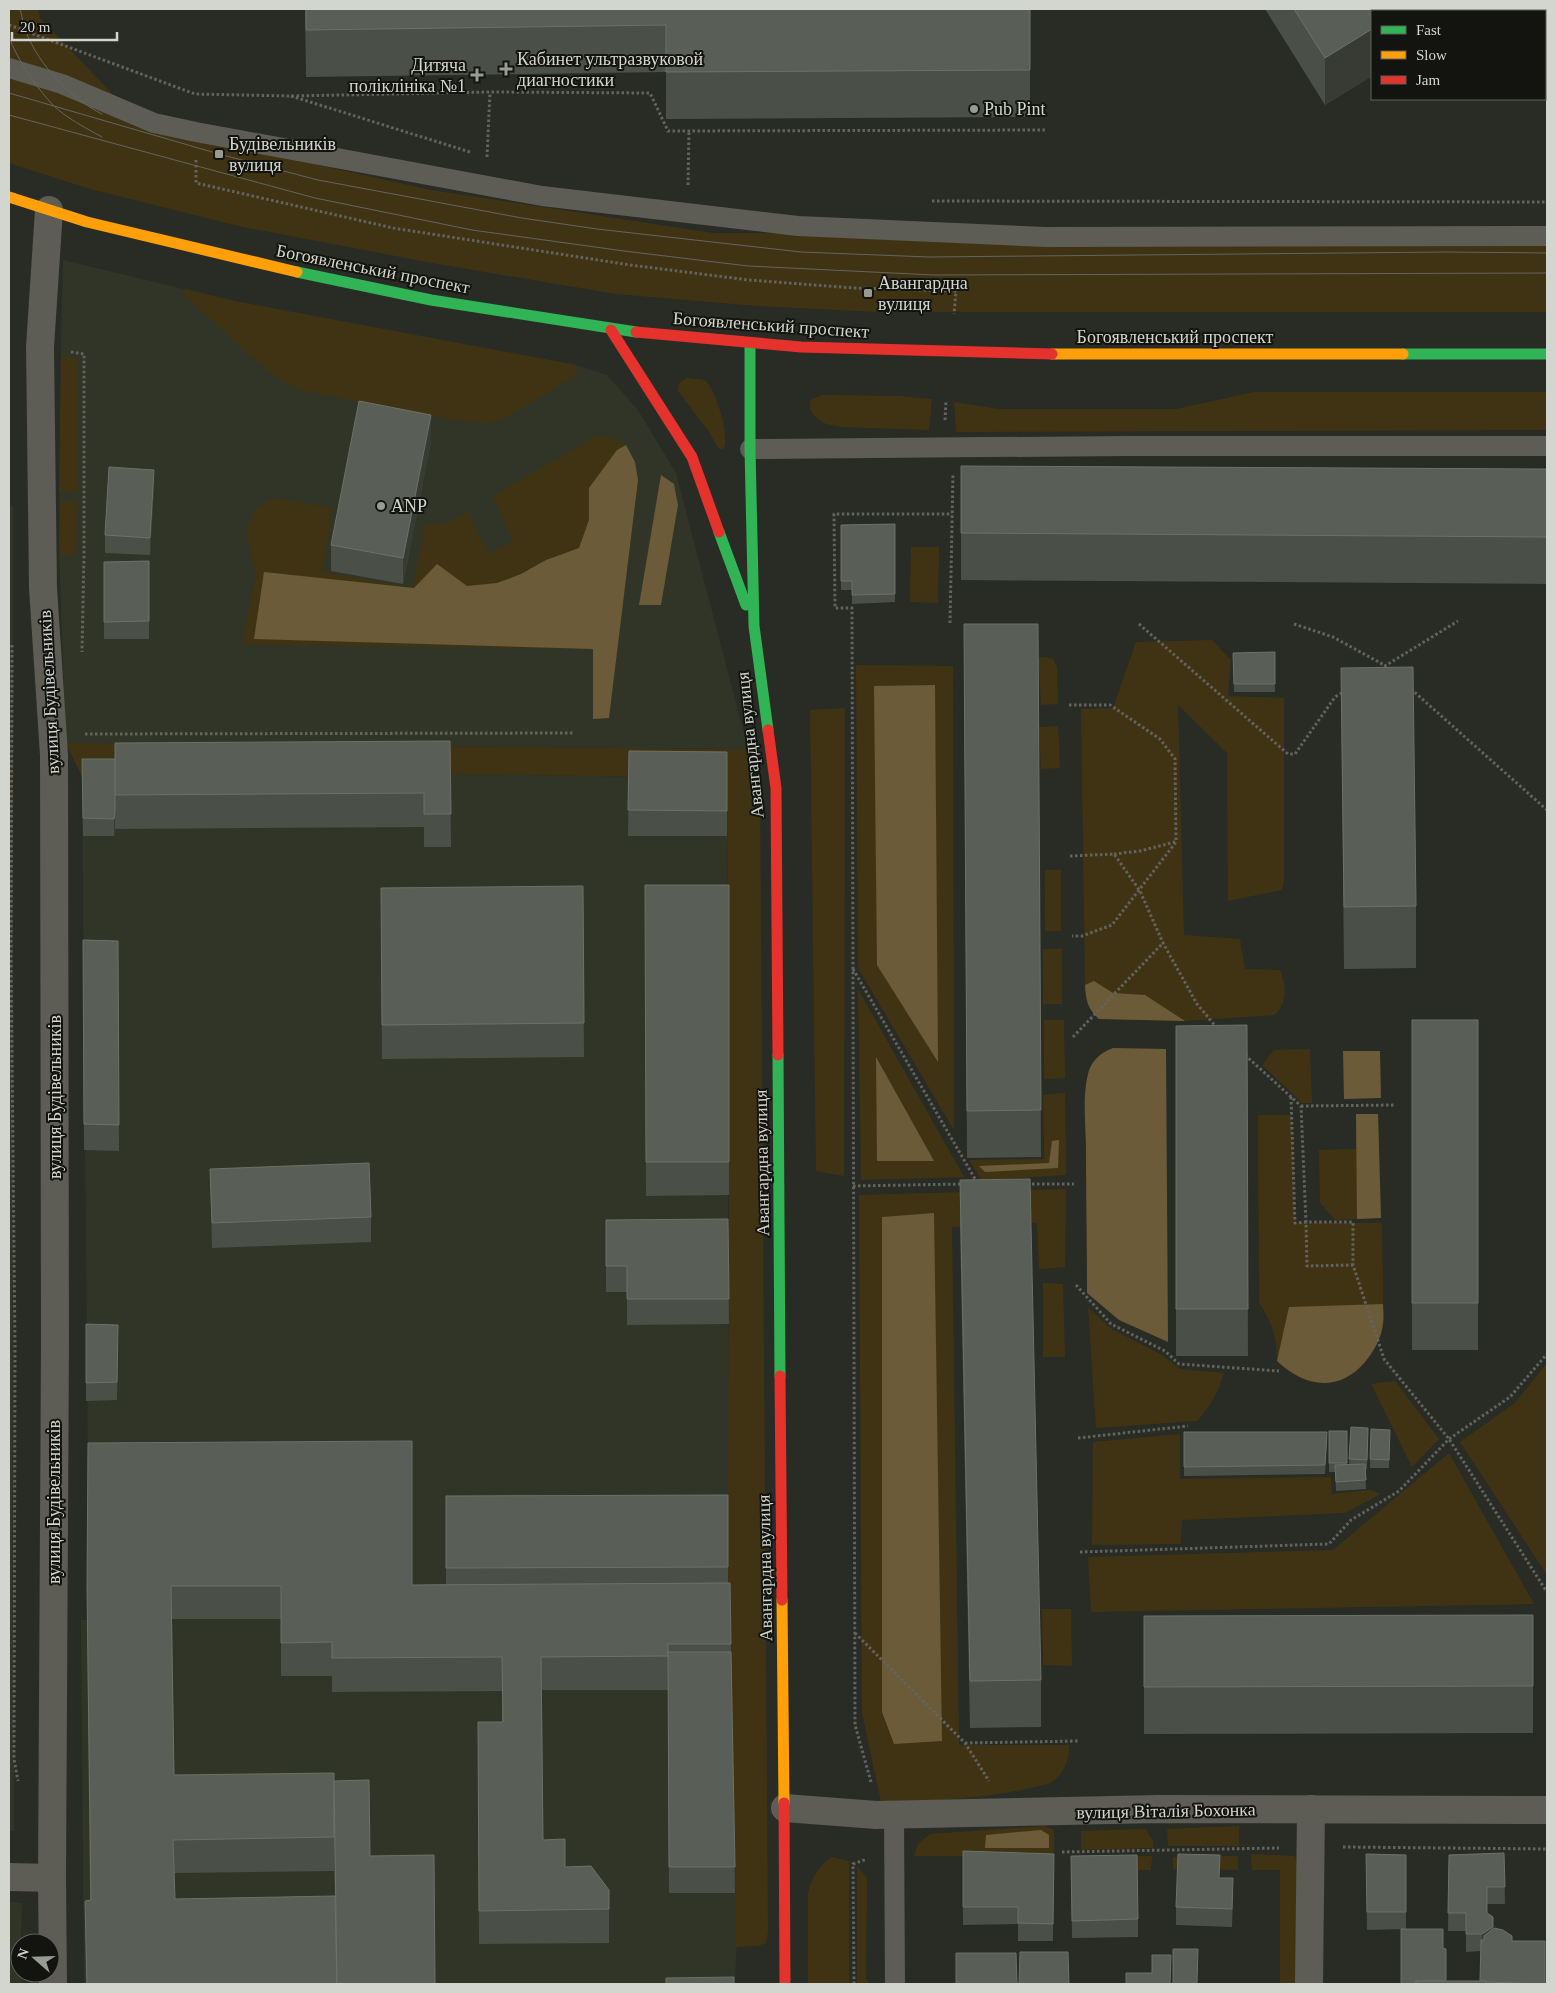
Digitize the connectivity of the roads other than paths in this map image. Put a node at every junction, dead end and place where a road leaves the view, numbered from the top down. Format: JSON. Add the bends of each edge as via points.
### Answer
{"nodes":[{"id":1,"x":9,"y":68,"type":"edge"},
{"id":2,"x":9,"y":196,"type":"edge"},
{"id":3,"x":49,"y":210,"type":"junction"},
{"id":4,"x":1547,"y":236,"type":"edge"},
{"id":5,"x":612,"y":330,"type":"junction"},
{"id":6,"x":750,"y":343,"type":"junction"},
{"id":7,"x":1547,"y":354,"type":"edge"},
{"id":8,"x":1547,"y":446,"type":"edge"},
{"id":9,"x":750,"y":449,"type":"junction"},
{"id":10,"x":754,"y":626,"type":"junction"},
{"id":11,"x":785,"y":1808,"type":"junction"},
{"id":12,"x":1311,"y":1809,"type":"junction"},
{"id":13,"x":1547,"y":1810,"type":"edge"},
{"id":14,"x":885,"y":1814,"type":"junction"},
{"id":15,"x":9,"y":1877,"type":"edge"},
{"id":16,"x":52,"y":1878,"type":"junction"},
{"id":17,"x":53,"y":1984,"type":"edge"},
{"id":18,"x":785,"y":1984,"type":"edge"},
{"id":19,"x":895,"y":1984,"type":"edge"},
{"id":20,"x":1309,"y":1984,"type":"edge"}],
"edges":[{"from":1,"to":4,"type":"lane","via":[[62,84],[154,123],[196,132],[542,196],[798,226],[1046,237]]},
{"from":2,"to":3,"type":"main road","name":"Богоявленський проспект"},
{"from":3,"to":5,"type":"main road","name":"Богоявленський проспект","via":[[131,234],[337,282]]},
{"from":3,"to":16,"type":"street","name":"вулиця Будівельників","via":[[40,347],[43,588],[54,755]]},
{"from":5,"to":6,"type":"main road","name":"Богоявленський проспект"},
{"from":5,"to":10,"type":"main road","via":[[692,457]]},
{"from":6,"to":7,"type":"main road","name":"Богоявленський проспект","via":[[1053,354]]},
{"from":6,"to":9,"type":"main road","name":"Авангардна вулиця"},
{"from":8,"to":9,"type":"lane"},
{"from":9,"to":10,"type":"main road","name":"Авангардна вулиця"},
{"from":10,"to":11,"type":"main road","name":"Авангардна вулиця","via":[[776,788]]},
{"from":11,"to":14,"type":"street","name":"вулиця Віталія Бохонка"},
{"from":11,"to":18,"type":"main road","name":"Авангардна вулиця"},
{"from":12,"to":13,"type":"street","name":"вулиця Віталія Бохонка"},
{"from":12,"to":14,"type":"street","name":"вулиця Віталія Бохонка"},
{"from":12,"to":20,"type":"street"},
{"from":14,"to":19,"type":"lane"},
{"from":15,"to":16,"type":"street"},
{"from":16,"to":17,"type":"street","name":"вулиця Будівельників"}]}
